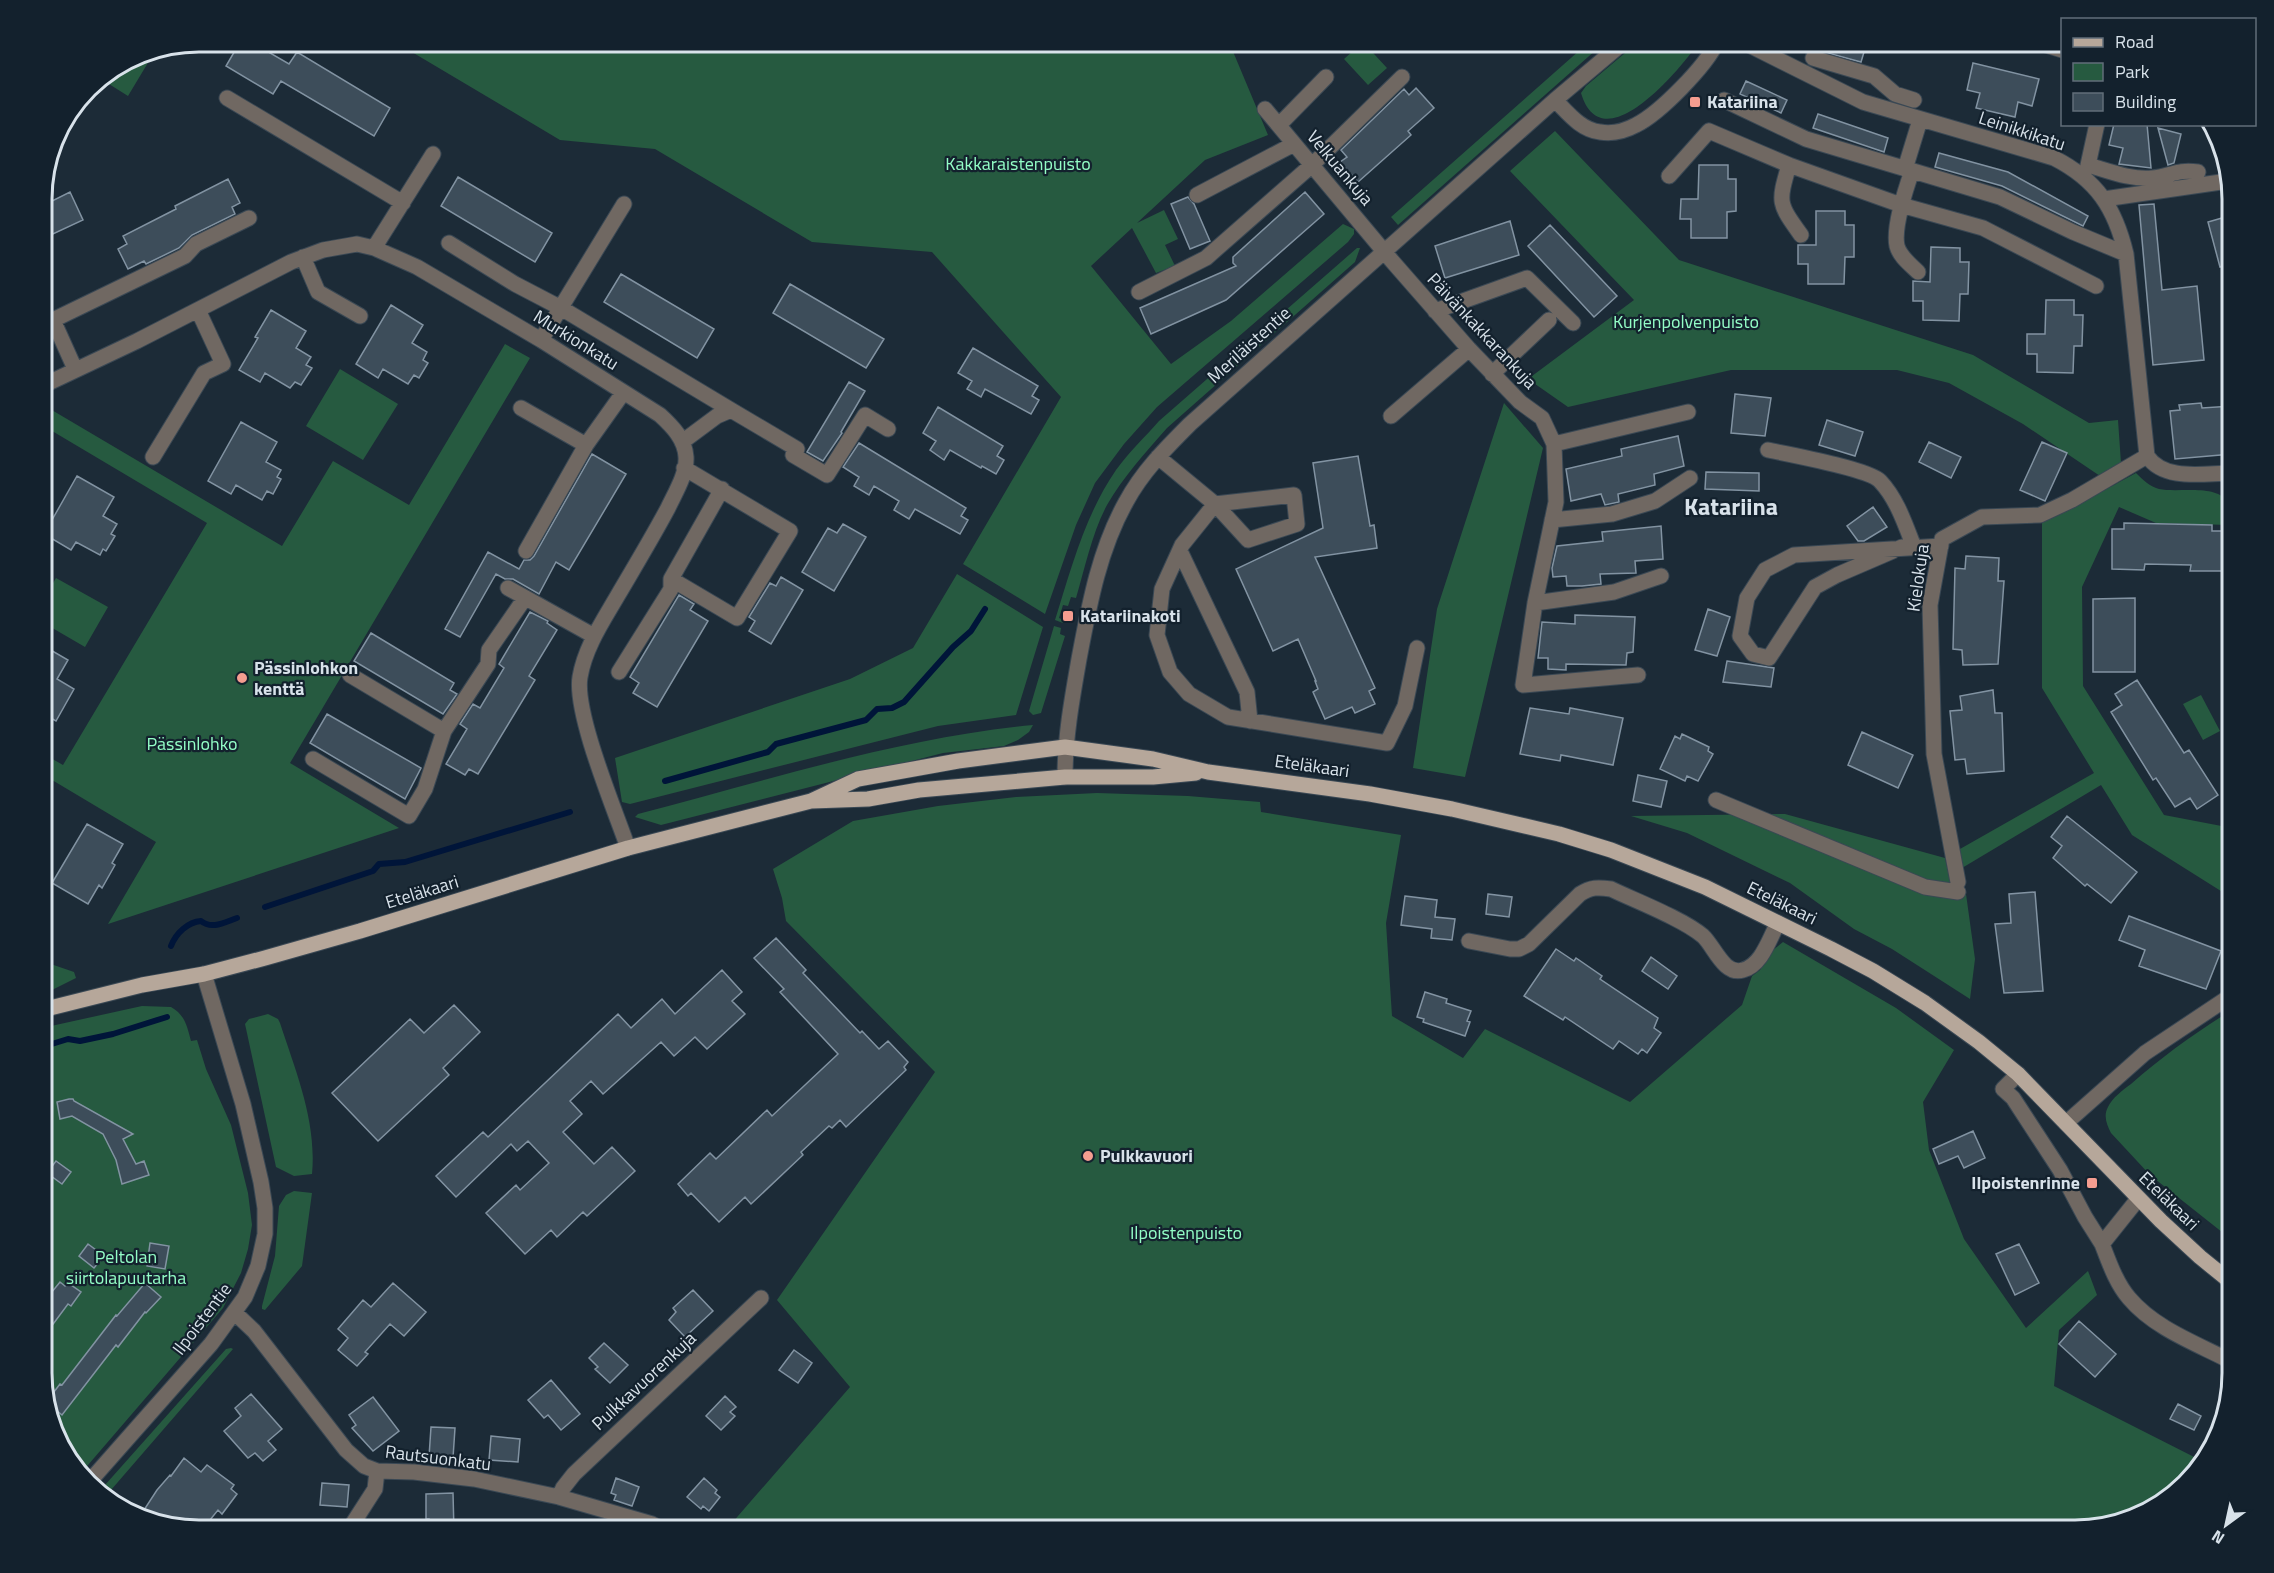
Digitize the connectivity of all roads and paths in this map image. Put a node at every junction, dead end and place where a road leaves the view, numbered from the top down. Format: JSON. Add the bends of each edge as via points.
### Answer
{"nodes":[{"id":1,"x":1612,"y":52,"type":"edge"},
{"id":2,"x":1711,"y":52,"type":"edge"},
{"id":3,"x":1763,"y":52,"type":"edge"},
{"id":4,"x":1813,"y":58,"type":"dead end"},
{"id":5,"x":1326,"y":77,"type":"dead end"},
{"id":6,"x":1402,"y":77,"type":"dead end"},
{"id":7,"x":227,"y":98,"type":"dead end"},
{"id":8,"x":1555,"y":100,"type":"junction"},
{"id":9,"x":1724,"y":100,"type":"dead end"},
{"id":10,"x":1914,"y":100,"type":"dead end"},
{"id":11,"x":1266,"y":109,"type":"dead end"},
{"id":12,"x":1920,"y":120,"type":"junction"},
{"id":13,"x":1279,"y":125,"type":"junction"},
{"id":14,"x":2097,"y":126,"type":"edge"},
{"id":15,"x":1294,"y":144,"type":"junction"},
{"id":16,"x":434,"y":154,"type":"dead end"},
{"id":17,"x":1312,"y":165,"type":"junction"},
{"id":18,"x":1789,"y":165,"type":"junction"},
{"id":19,"x":1909,"y":170,"type":"junction"},
{"id":20,"x":2198,"y":172,"type":"dead end"},
{"id":21,"x":1669,"y":176,"type":"dead end"},
{"id":22,"x":2220,"y":182,"type":"edge"},
{"id":23,"x":1197,"y":195,"type":"dead end"},
{"id":24,"x":2104,"y":199,"type":"junction"},
{"id":25,"x":403,"y":203,"type":"junction"},
{"id":26,"x":624,"y":204,"type":"dead end"},
{"id":27,"x":1901,"y":205,"type":"junction"},
{"id":28,"x":249,"y":218,"type":"dead end"},
{"id":29,"x":1801,"y":235,"type":"dead end"},
{"id":30,"x":449,"y":243,"type":"dead end"},
{"id":31,"x":374,"y":248,"type":"junction"},
{"id":32,"x":1384,"y":251,"type":"junction"},
{"id":33,"x":2126,"y":254,"type":"junction"},
{"id":34,"x":303,"y":257,"type":"junction"},
{"id":35,"x":1918,"y":272,"type":"dead end"},
{"id":36,"x":2096,"y":286,"type":"dead end"},
{"id":37,"x":1139,"y":292,"type":"dead end"},
{"id":38,"x":561,"y":308,"type":"junction"},
{"id":39,"x":198,"y":309,"type":"junction"},
{"id":40,"x":1435,"y":311,"type":"junction"},
{"id":41,"x":360,"y":316,"type":"dead end"},
{"id":42,"x":1550,"y":320,"type":"dead end"},
{"id":43,"x":1574,"y":323,"type":"dead end"},
{"id":44,"x":541,"y":340,"type":"junction"},
{"id":45,"x":1469,"y":349,"type":"junction"},
{"id":46,"x":75,"y":369,"type":"junction"},
{"id":47,"x":1492,"y":374,"type":"junction"},
{"id":48,"x":53,"y":381,"type":"edge"},
{"id":49,"x":623,"y":393,"type":"junction"},
{"id":50,"x":520,"y":408,"type":"dead end"},
{"id":51,"x":731,"y":410,"type":"junction"},
{"id":52,"x":1688,"y":412,"type":"dead end"},
{"id":53,"x":1391,"y":416,"type":"dead end"},
{"id":54,"x":888,"y":429,"type":"dead end"},
{"id":55,"x":682,"y":442,"type":"junction"},
{"id":56,"x":1554,"y":444,"type":"junction"},
{"id":57,"x":586,"y":445,"type":"junction"},
{"id":58,"x":1768,"y":450,"type":"dead end"},
{"id":59,"x":2147,"y":456,"type":"junction"},
{"id":60,"x":153,"y":457,"type":"dead end"},
{"id":61,"x":1158,"y":457,"type":"junction"},
{"id":62,"x":684,"y":468,"type":"junction"},
{"id":63,"x":2222,"y":473,"type":"edge"},
{"id":64,"x":1690,"y":478,"type":"dead end"},
{"id":65,"x":722,"y":489,"type":"junction"},
{"id":66,"x":1215,"y":504,"type":"junction"},
{"id":67,"x":1552,"y":520,"type":"junction"},
{"id":68,"x":1941,"y":546,"type":"junction"},
{"id":69,"x":1908,"y":547,"type":"junction"},
{"id":70,"x":526,"y":551,"type":"dead end"},
{"id":71,"x":1180,"y":551,"type":"junction"},
{"id":72,"x":1661,"y":576,"type":"dead end"},
{"id":73,"x":671,"y":579,"type":"junction"},
{"id":74,"x":508,"y":588,"type":"dead end"},
{"id":75,"x":525,"y":598,"type":"junction"},
{"id":76,"x":1535,"y":603,"type":"junction"},
{"id":77,"x":594,"y":636,"type":"junction"},
{"id":78,"x":1417,"y":648,"type":"dead end"},
{"id":79,"x":619,"y":672,"type":"dead end"},
{"id":80,"x":350,"y":675,"type":"dead end"},
{"id":81,"x":1638,"y":675,"type":"dead end"},
{"id":82,"x":1250,"y":721,"type":"junction"},
{"id":83,"x":444,"y":731,"type":"junction"},
{"id":84,"x":1065,"y":747,"type":"junction"},
{"id":85,"x":313,"y":759,"type":"dead end"},
{"id":86,"x":1208,"y":772,"type":"junction"},
{"id":87,"x":1065,"y":777,"type":"junction"},
{"id":88,"x":1716,"y":800,"type":"dead end"},
{"id":89,"x":811,"y":801,"type":"junction"},
{"id":90,"x":628,"y":848,"type":"junction"},
{"id":91,"x":1778,"y":923,"type":"junction"},
{"id":92,"x":1469,"y":941,"type":"dead end"},
{"id":93,"x":204,"y":974,"type":"junction"},
{"id":94,"x":2222,"y":1002,"type":"edge"},
{"id":95,"x":53,"y":1007,"type":"edge"},
{"id":96,"x":2018,"y":1074,"type":"junction"},
{"id":97,"x":2066,"y":1123,"type":"junction"},
{"id":98,"x":2138,"y":1199,"type":"junction"},
{"id":99,"x":2102,"y":1244,"type":"junction"},
{"id":100,"x":2222,"y":1275,"type":"edge"},
{"id":101,"x":761,"y":1298,"type":"dead end"},
{"id":102,"x":235,"y":1313,"type":"junction"},
{"id":103,"x":2222,"y":1357,"type":"edge"},
{"id":104,"x":377,"y":1471,"type":"junction"},
{"id":105,"x":94,"y":1477,"type":"edge"},
{"id":106,"x":559,"y":1497,"type":"junction"},
{"id":107,"x":355,"y":1520,"type":"edge"},
{"id":108,"x":638,"y":1520,"type":"edge"}],
"edges":[{"from":1,"to":8,"type":"street","name":"Meriläistentie"},
{"from":2,"to":8,"type":"street","via":[[1696,73],[1650,116],[1615,133],[1592,130],[1577,122]]},
{"from":3,"to":12,"type":"street","name":"Leinikkikatu","via":[[1863,102]]},
{"from":4,"to":10,"type":"street","via":[[1874,76],[1895,94]]},
{"from":5,"to":13,"type":"street"},
{"from":6,"to":17,"type":"street"},
{"from":7,"to":25,"type":"street"},
{"from":8,"to":32,"type":"street","name":"Meriläistentie"},
{"from":9,"to":19,"type":"street","via":[[1806,139]]},
{"from":11,"to":13,"type":"street","name":"Velkuankuja"},
{"from":12,"to":19,"type":"street"},
{"from":12,"to":24,"type":"street","name":"Leinikkikatu","via":[[2054,159],[2081,174]]},
{"from":13,"to":15,"type":"street","name":"Velkuankuja"},
{"from":14,"to":20,"type":"street","via":[[2088,165],[2135,179],[2184,170]]},
{"from":15,"to":17,"type":"street","name":"Velkuankuja"},
{"from":15,"to":23,"type":"street"},
{"from":16,"to":25,"type":"street"},
{"from":17,"to":32,"type":"street","name":"Velkuankuja"},
{"from":17,"to":37,"type":"street","via":[[1206,258]]},
{"from":18,"to":21,"type":"street","via":[[1709,131]]},
{"from":18,"to":27,"type":"street"},
{"from":18,"to":29,"type":"street","via":[[1780,194],[1783,209]]},
{"from":19,"to":27,"type":"street"},
{"from":19,"to":33,"type":"street","via":[[2000,197]]},
{"from":22,"to":24,"type":"street"},
{"from":24,"to":33,"type":"street","name":"Leinikkikatu","via":[[2120,229]]},
{"from":25,"to":31,"type":"street"},
{"from":26,"to":38,"type":"street"},
{"from":27,"to":35,"type":"street","via":[[1897,245],[1903,258]]},
{"from":27,"to":36,"type":"street","via":[[1983,228]]},
{"from":28,"to":46,"type":"street","via":[[196,244],[185,256],[53,320]]},
{"from":30,"to":38,"type":"street"},
{"from":31,"to":34,"type":"street","name":"Murkionkatu","via":[[357,244]]},
{"from":31,"to":44,"type":"street","name":"Murkionkatu","via":[[417,267]]},
{"from":32,"to":40,"type":"street","name":"Päivänkakkarankuja"},
{"from":32,"to":61,"type":"street","name":"Meriläistentie"},
{"from":33,"to":59,"type":"street","name":"Leinikkikatu"},
{"from":34,"to":39,"type":"street","name":"Murkionkatu"},
{"from":34,"to":41,"type":"street","via":[[318,292]]},
{"from":38,"to":44,"type":"street"},
{"from":38,"to":51,"type":"street"},
{"from":39,"to":46,"type":"street","name":"Murkionkatu"},
{"from":39,"to":60,"type":"street","via":[[223,364],[204,373]]},
{"from":40,"to":43,"type":"street","via":[[1527,278]]},
{"from":40,"to":45,"type":"street","name":"Päivänkakkarankuja"},
{"from":42,"to":47,"type":"street"},
{"from":44,"to":49,"type":"street","name":"Murkionkatu"},
{"from":45,"to":47,"type":"street","name":"Päivänkakkarankuja"},
{"from":45,"to":53,"type":"street"},
{"from":46,"to":48,"type":"street","name":"Murkionkatu"},
{"from":47,"to":56,"type":"street","name":"Päivänkakkarankuja","via":[[1542,418]]},
{"from":49,"to":55,"type":"street","name":"Murkionkatu","via":[[660,415]]},
{"from":49,"to":57,"type":"street"},
{"from":50,"to":57,"type":"street"},
{"from":51,"to":54,"type":"street","via":[[797,449],[794,455],[826,475],[865,415]]},
{"from":51,"to":55,"type":"street"},
{"from":52,"to":56,"type":"street"},
{"from":55,"to":62,"type":"street"},
{"from":56,"to":67,"type":"street","name":"Päivänkakkarankuja","via":[[1556,502]]},
{"from":57,"to":70,"type":"street"},
{"from":58,"to":69,"type":"street","via":[[1815,459],[1878,479],[1897,506]]},
{"from":59,"to":63,"type":"street","via":[[2154,466],[2173,473]]},
{"from":59,"to":68,"type":"street","name":"Kielokuja","via":[[2040,515],[1982,517],[1942,539]]},
{"from":61,"to":66,"type":"street"},
{"from":61,"to":84,"type":"street","name":"Meriläistentie","via":[[1126,502],[1103,556],[1085,625]]},
{"from":62,"to":65,"type":"street"},
{"from":62,"to":77,"type":"street","via":[[654,535]]},
{"from":64,"to":67,"type":"street","via":[[1655,501],[1612,514]]},
{"from":65,"to":73,"type":"street"},
{"from":65,"to":73,"type":"street","via":[[790,531],[737,618]]},
{"from":66,"to":66,"type":"street","via":[[1294,495],[1297,524],[1248,540]]},
{"from":66,"to":71,"type":"street"},
{"from":67,"to":76,"type":"street","name":"Päivänkakkarankuja"},
{"from":68,"to":69,"type":"street"},
{"from":68,"to":88,"type":"street","name":"Kielokuja","via":[[1930,605],[1934,754],[1958,887],[1925,887]]},
{"from":69,"to":69,"type":"street","via":[[1794,555],[1765,570],[1747,598],[1740,636],[1753,654],[1769,658],[1815,587]]},
{"from":71,"to":82,"type":"street","via":[[1247,692]]},
{"from":71,"to":82,"type":"street","via":[[1161,589],[1157,635],[1170,672],[1189,694],[1227,717]]},
{"from":72,"to":76,"type":"street","via":[[1614,592]]},
{"from":73,"to":79,"type":"street","via":[[671,589]]},
{"from":74,"to":75,"type":"street"},
{"from":75,"to":77,"type":"street"},
{"from":75,"to":83,"type":"street","via":[[489,650],[488,664]]},
{"from":76,"to":81,"type":"street","name":"Päivänkakkarankuja","via":[[1522,685]]},
{"from":77,"to":90,"type":"street","via":[[580,679],[580,699]]},
{"from":78,"to":82,"type":"street","via":[[1405,706],[1387,743]]},
{"from":80,"to":83,"type":"street"},
{"from":83,"to":85,"type":"street","via":[[425,789],[409,816]]},
{"from":84,"to":86,"type":"main road","name":"Eteläkaari","via":[[1153,759]]},
{"from":84,"to":87,"type":"street","name":"Meriläistentie"},
{"from":84,"to":89,"type":"main road","name":"Eteläkaari","via":[[858,779]]},
{"from":86,"to":87,"type":"main road","name":"Eteläkaari","via":[[1153,777]]},
{"from":86,"to":91,"type":"main road","name":"Eteläkaari","via":[[1370,794],[1559,834],[1659,868]]},
{"from":87,"to":89,"type":"main road","name":"Eteläkaari","via":[[919,790],[868,799]]},
{"from":89,"to":90,"type":"main road","name":"Eteläkaari"},
{"from":90,"to":93,"type":"main road","name":"Eteläkaari","via":[[360,931]]},
{"from":91,"to":92,"type":"street","via":[[1761,957],[1744,970],[1736,971],[1726,966],[1689,926],[1599,887],[1580,894],[1519,949]]},
{"from":91,"to":96,"type":"main road","name":"Eteläkaari","via":[[1874,971],[1925,1003]]},
{"from":93,"to":95,"type":"main road","name":"Eteläkaari"},
{"from":93,"to":102,"type":"street","name":"Ilpoistentie","via":[[243,1104],[265,1208],[258,1266]]},
{"from":94,"to":97,"type":"street","via":[[2145,1053]]},
{"from":96,"to":97,"type":"main road","name":"Eteläkaari"},
{"from":96,"to":99,"type":"street","via":[[2003,1089],[2060,1170]]},
{"from":97,"to":98,"type":"main road","name":"Eteläkaari"},
{"from":98,"to":99,"type":"street"},
{"from":98,"to":100,"type":"main road","name":"Eteläkaari"},
{"from":99,"to":103,"type":"street","via":[[2120,1284],[2146,1315]]},
{"from":101,"to":106,"type":"street","name":"Pulkkavuorenkuja","via":[[574,1474]]},
{"from":102,"to":104,"type":"street","name":"Rautsuonkatu","via":[[254,1331],[346,1450],[364,1466]]},
{"from":102,"to":105,"type":"street","name":"Ilpoistentie"},
{"from":104,"to":106,"type":"street","name":"Rautsuonkatu","via":[[474,1479]]},
{"from":104,"to":107,"type":"street","via":[[375,1489]]},
{"from":106,"to":108,"type":"street","name":"Rautsuonkatu"}]}
